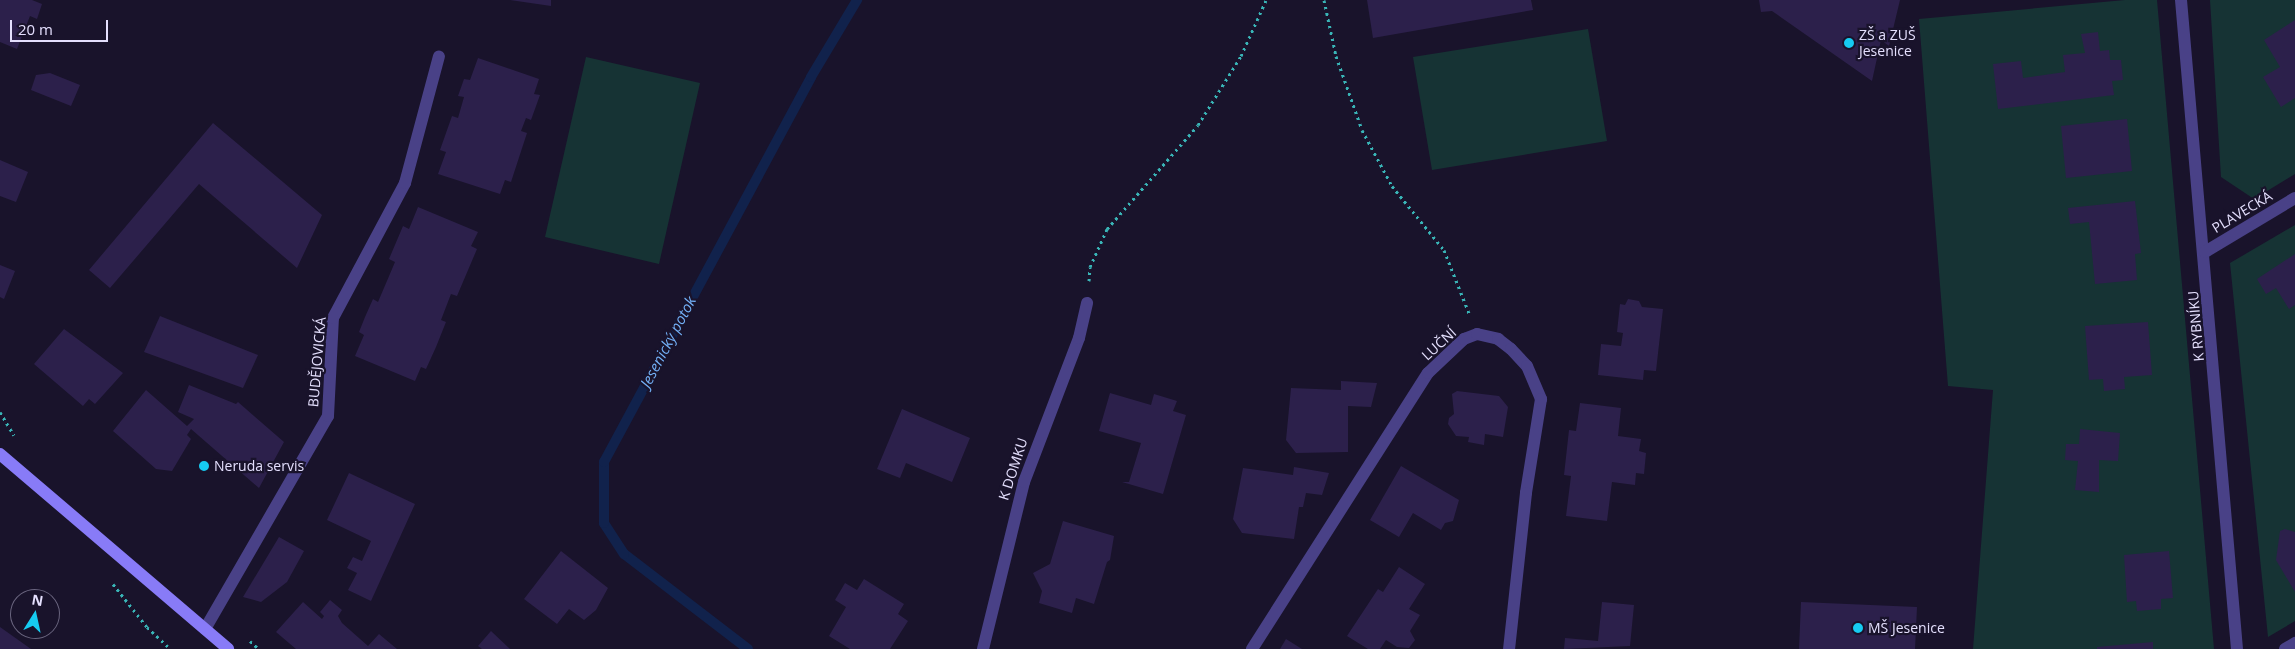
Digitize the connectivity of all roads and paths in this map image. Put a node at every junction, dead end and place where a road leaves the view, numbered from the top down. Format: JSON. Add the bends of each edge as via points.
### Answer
{"nodes":[{"id":1,"x":1266,"y":0,"type":"edge"},
{"id":2,"x":1324,"y":0,"type":"edge"},
{"id":3,"x":2181,"y":0,"type":"edge"},
{"id":4,"x":439,"y":56,"type":"dead end"},
{"id":5,"x":2295,"y":198,"type":"edge"},
{"id":6,"x":2205,"y":252,"type":"junction"},
{"id":7,"x":1087,"y":303,"type":"joint"},
{"id":8,"x":1477,"y":334,"type":"junction"},
{"id":9,"x":0,"y":454,"type":"edge"},
{"id":10,"x":112,"y":583,"type":"dead end"},
{"id":11,"x":205,"y":629,"type":"junction"},
{"id":12,"x":2295,"y":643,"type":"edge"},
{"id":13,"x":171,"y":649,"type":"edge"},
{"id":14,"x":228,"y":649,"type":"edge"},
{"id":15,"x":983,"y":649,"type":"edge"},
{"id":16,"x":1252,"y":649,"type":"edge"},
{"id":17,"x":1509,"y":649,"type":"edge"},
{"id":18,"x":2237,"y":649,"type":"edge"},
{"id":19,"x":2285,"y":649,"type":"edge"}],
"edges":[{"from":1,"to":7,"type":"path","via":[[1240,56],[1198,125],[1107,229],[1090,267]]},
{"from":2,"to":8,"type":"path","via":[[1332,42],[1362,130],[1392,186],[1444,250]]},
{"from":3,"to":6,"type":"street","name":"K RYBNÍKU"},
{"from":4,"to":11,"type":"street","name":"BUDĚJOVICKÁ","via":[[405,183],[333,318],[328,416]]},
{"from":5,"to":6,"type":"street","name":"PLAVECKÁ"},
{"from":6,"to":18,"type":"street","name":"K RYBNÍKU"},
{"from":7,"to":15,"type":"street","name":"K DOMKU","via":[[1079,338],[1024,482]]},
{"from":8,"to":16,"type":"street","name":"LUČNÍ","via":[[1464,339],[1428,373]]},
{"from":8,"to":17,"type":"street","name":"LUČNÍ","via":[[1498,339],[1511,349],[1527,366],[1541,399],[1526,493]]},
{"from":9,"to":11,"type":"main road"},
{"from":10,"to":13,"type":"path","via":[[147,627]]},
{"from":11,"to":14,"type":"main road"},
{"from":12,"to":19,"type":"street"}]}
